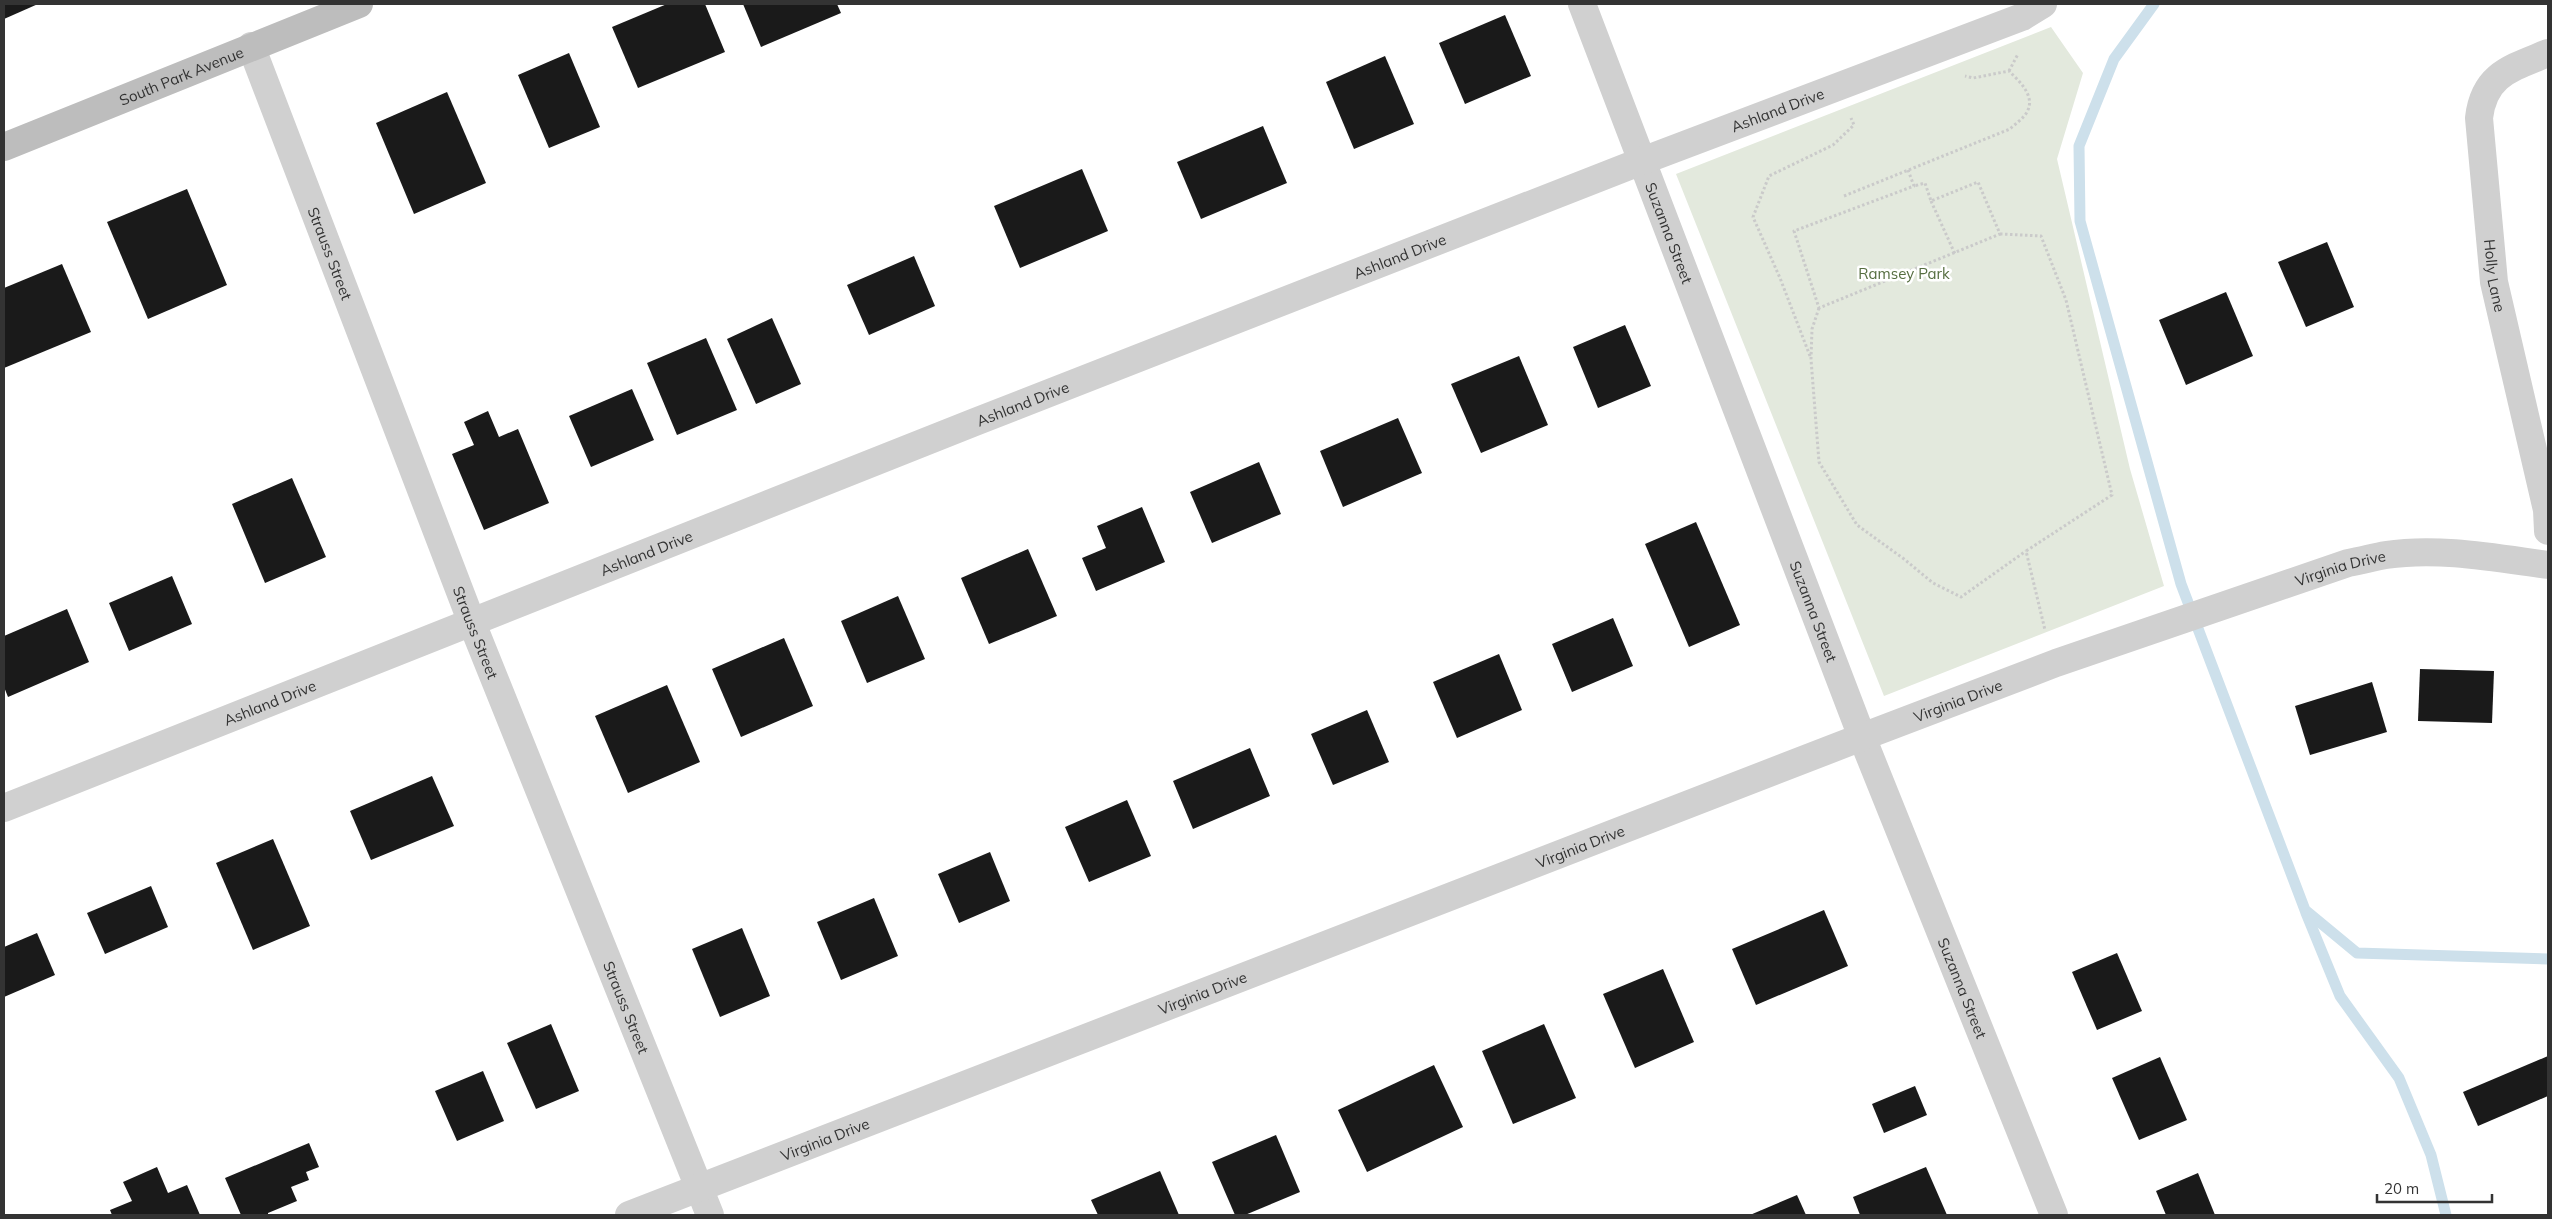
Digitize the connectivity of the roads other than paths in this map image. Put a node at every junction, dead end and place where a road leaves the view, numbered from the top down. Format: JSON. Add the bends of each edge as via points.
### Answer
{"nodes":[{"id":1,"x":359,"y":4,"type":"edge"},
{"id":2,"x":1582,"y":4,"type":"edge"},
{"id":3,"x":2042,"y":4,"type":"edge"},
{"id":4,"x":250,"y":46,"type":"junction"},
{"id":5,"x":2548,"y":53,"type":"edge"},
{"id":6,"x":4,"y":147,"type":"edge"},
{"id":7,"x":1642,"y":161,"type":"junction"},
{"id":8,"x":2548,"y":531,"type":"edge"},
{"id":9,"x":2548,"y":565,"type":"edge"},
{"id":10,"x":472,"y":623,"type":"junction"},
{"id":11,"x":1862,"y":736,"type":"junction"},
{"id":12,"x":4,"y":808,"type":"edge"},
{"id":13,"x":699,"y":1188,"type":"junction"},
{"id":14,"x":629,"y":1215,"type":"edge"},
{"id":15,"x":710,"y":1215,"type":"edge"},
{"id":16,"x":2054,"y":1215,"type":"edge"}],
"edges":[{"from":1,"to":4,"type":"street","name":"South Park Avenue"},
{"from":2,"to":7,"type":"street","name":"Suzanna Street"},
{"from":3,"to":7,"type":"street","name":"Ashland Drive","via":[[2022,17]]},
{"from":4,"to":6,"type":"street","name":"South Park Avenue"},
{"from":4,"to":10,"type":"street","name":"Strauss Street"},
{"from":5,"to":8,"type":"street","name":"Holly Lane","via":[[2498,76],[2484,95],[2479,118],[2494,282],[2547,510]]},
{"from":7,"to":10,"type":"street","name":"Ashland Drive"},
{"from":7,"to":11,"type":"street","name":"Suzanna Street"},
{"from":9,"to":11,"type":"street","name":"Virginia Drive","via":[[2481,556],[2387,555],[2348,563],[2056,663]]},
{"from":10,"to":12,"type":"street","name":"Ashland Drive"},
{"from":10,"to":13,"type":"street","name":"Strauss Street"},
{"from":11,"to":13,"type":"street","name":"Virginia Drive"},
{"from":11,"to":16,"type":"street","name":"Suzanna Street"},
{"from":13,"to":14,"type":"street","name":"Virginia Drive"},
{"from":13,"to":15,"type":"street","name":"Strauss Street"}]}
